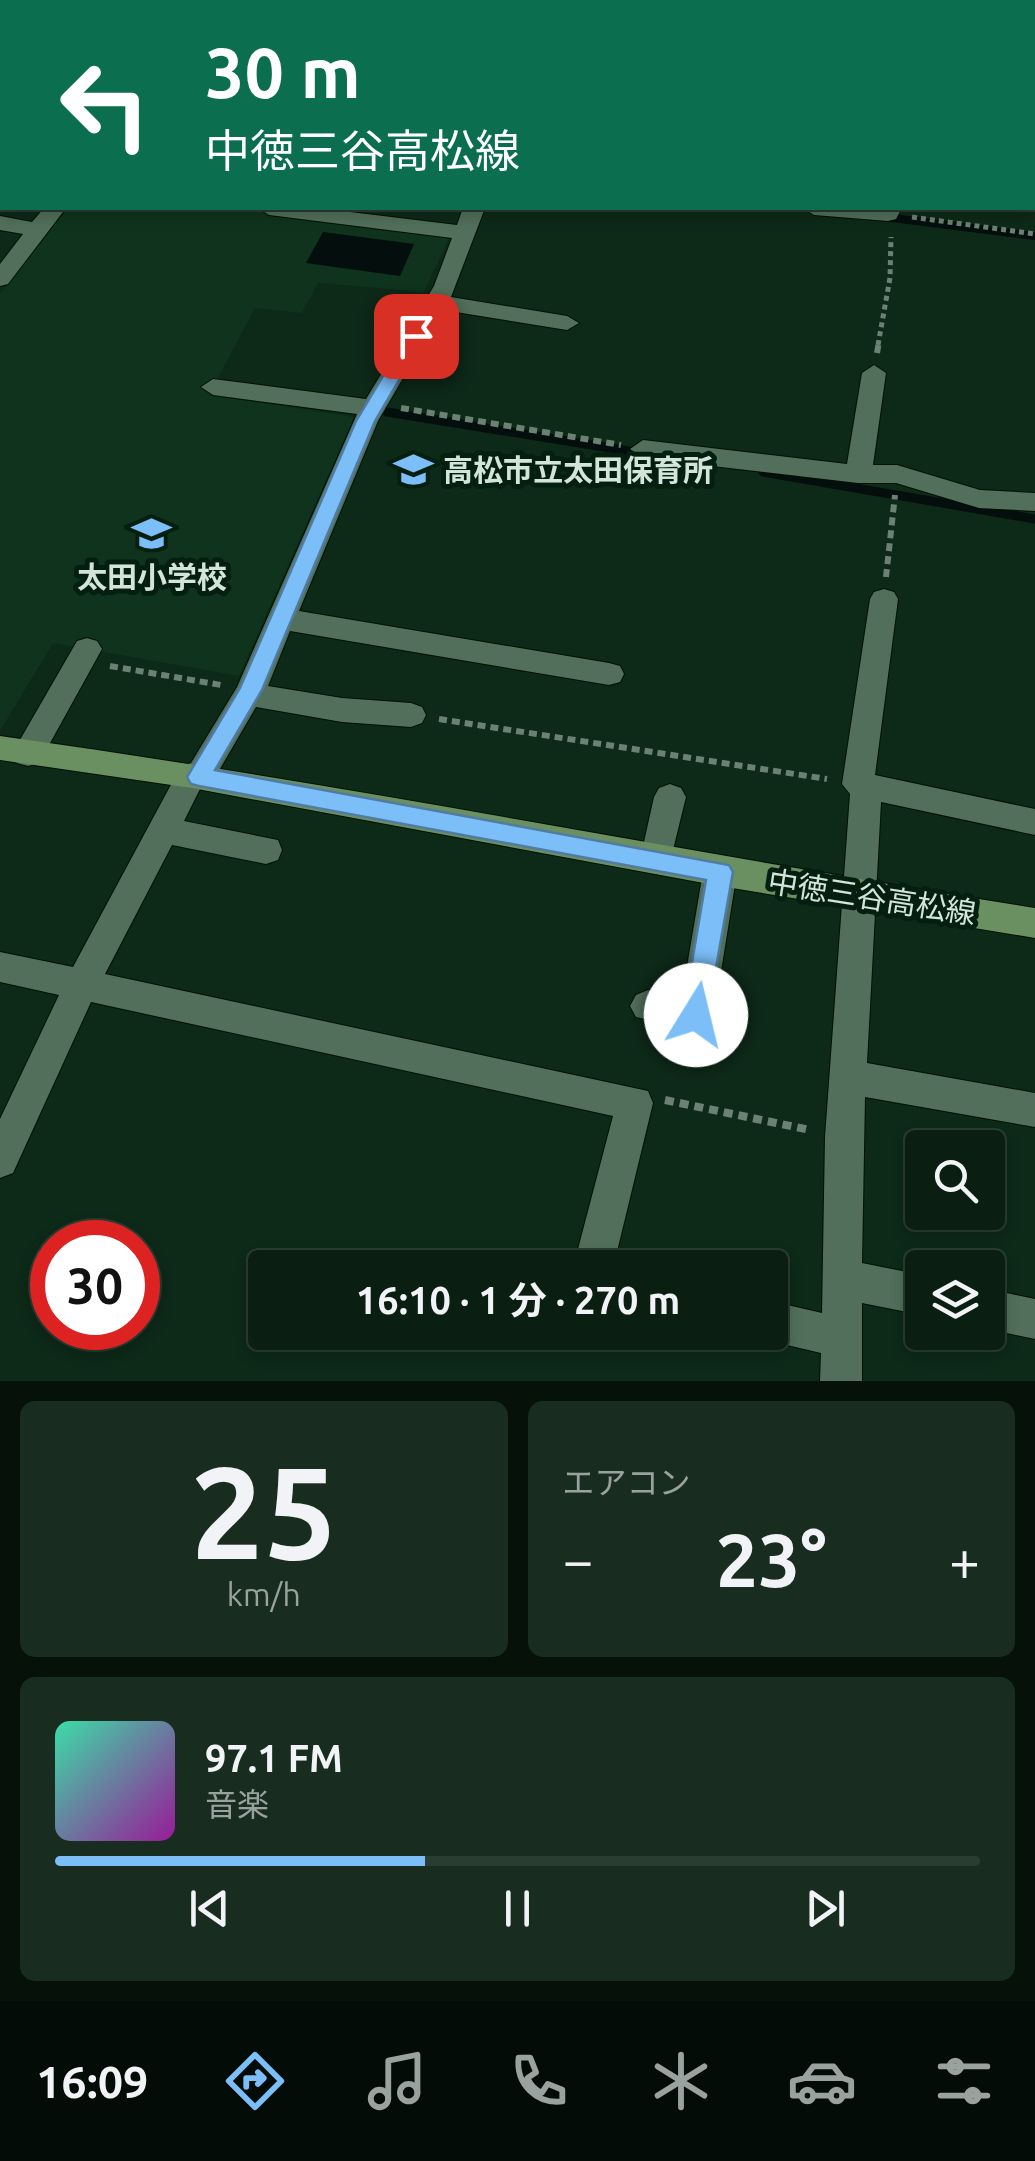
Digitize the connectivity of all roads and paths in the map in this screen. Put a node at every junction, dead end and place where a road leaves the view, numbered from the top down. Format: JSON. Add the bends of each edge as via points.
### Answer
{"nodes":[{"id":1,"x":54,"y":210,"type":"edge"},
{"id":2,"x":302,"y":210,"type":"edge"},
{"id":3,"x":865,"y":210,"type":"edge"},
{"id":4,"x":890,"y":211,"type":"edge"},
{"id":5,"x":469,"y":220,"type":"edge"},
{"id":6,"x":0,"y":224,"type":"edge"},
{"id":7,"x":38,"y":230,"type":"junction"},
{"id":8,"x":1035,"y":234,"type":"edge"},
{"id":9,"x":0,"y":278,"type":"edge"},
{"id":10,"x":436,"y":302,"type":"junction"},
{"id":11,"x":568,"y":323,"type":"dead end"},
{"id":12,"x":874,"y":372,"type":"joint"},
{"id":13,"x":213,"y":387,"type":"dead end"},
{"id":14,"x":374,"y":406,"type":"junction"},
{"id":15,"x":643,"y":449,"type":"joint"},
{"id":16,"x":858,"y":474,"type":"junction"},
{"id":17,"x":897,"y":474,"type":"junction"},
{"id":18,"x":1035,"y":502,"type":"edge"},
{"id":19,"x":884,"y":599,"type":"joint"},
{"id":20,"x":281,"y":619,"type":"junction"},
{"id":21,"x":83,"y":655,"type":"joint"},
{"id":22,"x":610,"y":674,"type":"dead end"},
{"id":23,"x":250,"y":692,"type":"junction"},
{"id":24,"x":411,"y":715,"type":"joint"},
{"id":25,"x":14,"y":751,"type":"edge"},
{"id":26,"x":196,"y":776,"type":"junction"},
{"id":27,"x":862,"y":784,"type":"junction"},
{"id":28,"x":670,"y":797,"type":"dead end"},
{"id":29,"x":1035,"y":822,"type":"edge"},
{"id":30,"x":164,"y":830,"type":"junction"},
{"id":31,"x":266,"y":850,"type":"dead end"},
{"id":32,"x":656,"y":860,"type":"junction"},
{"id":33,"x":720,"y":872,"type":"junction"},
{"id":34,"x":860,"y":896,"type":"junction"},
{"id":35,"x":1035,"y":924,"type":"edge"},
{"id":36,"x":0,"y":967,"type":"edge"},
{"id":37,"x":81,"y":986,"type":"junction"},
{"id":38,"x":648,"y":1006,"type":"dead end"},
{"id":39,"x":848,"y":1077,"type":"junction"},
{"id":40,"x":634,"y":1103,"type":"junction"},
{"id":41,"x":1035,"y":1110,"type":"edge"},
{"id":42,"x":844,"y":1137,"type":"junction"},
{"id":43,"x":0,"y":1160,"type":"edge"},
{"id":44,"x":597,"y":1250,"type":"edge"},
{"id":45,"x":840,"y":1278,"type":"junction"},
{"id":46,"x":905,"y":1291,"type":"edge"},
{"id":47,"x":1005,"y":1313,"type":"edge"},
{"id":48,"x":1035,"y":1319,"type":"edge"},
{"id":49,"x":788,"y":1325,"type":"edge"},
{"id":50,"x":839,"y":1337,"type":"junction"},
{"id":51,"x":840,"y":1381,"type":"edge"}],
"edges":[{"from":1,"to":7,"type":"street"},
{"from":2,"to":5,"type":"street"},
{"from":3,"to":4,"type":"street"},
{"from":4,"to":8,"type":"path"},
{"from":4,"to":12,"type":"path","via":[[890,278]]},
{"from":5,"to":10,"type":"street"},
{"from":6,"to":7,"type":"street"},
{"from":7,"to":9,"type":"street"},
{"from":10,"to":11,"type":"street"},
{"from":10,"to":14,"type":"street"},
{"from":12,"to":16,"type":"street"},
{"from":13,"to":14,"type":"street"},
{"from":14,"to":15,"type":"path"},
{"from":14,"to":20,"type":"street"},
{"from":15,"to":16,"type":"street"},
{"from":16,"to":17,"type":"street"},
{"from":17,"to":18,"type":"street","via":[[979,498]]},
{"from":17,"to":19,"type":"path"},
{"from":19,"to":27,"type":"street"},
{"from":20,"to":22,"type":"street"},
{"from":20,"to":23,"type":"street"},
{"from":21,"to":23,"type":"path"},
{"from":21,"to":25,"type":"street"},
{"from":23,"to":24,"type":"street"},
{"from":23,"to":26,"type":"street"},
{"from":24,"to":27,"type":"path"},
{"from":25,"to":26,"type":"main road","name":"中徳三谷高松線"},
{"from":26,"to":30,"type":"street"},
{"from":26,"to":32,"type":"main road","name":"中徳三谷高松線"},
{"from":27,"to":29,"type":"street"},
{"from":27,"to":34,"type":"street"},
{"from":28,"to":32,"type":"street"},
{"from":30,"to":31,"type":"street"},
{"from":30,"to":37,"type":"street"},
{"from":32,"to":33,"type":"main road","name":"中徳三谷高松線"},
{"from":33,"to":34,"type":"main road","name":"中徳三谷高松線"},
{"from":33,"to":38,"type":"street","via":[[696,1015]]},
{"from":34,"to":35,"type":"main road","name":"中徳三谷高松線"},
{"from":34,"to":39,"type":"street"},
{"from":36,"to":37,"type":"street"},
{"from":37,"to":40,"type":"street"},
{"from":37,"to":43,"type":"street"},
{"from":39,"to":41,"type":"street"},
{"from":39,"to":42,"type":"street"},
{"from":40,"to":42,"type":"path","via":[[656,1098]]},
{"from":40,"to":44,"type":"street"},
{"from":42,"to":45,"type":"street"},
{"from":45,"to":46,"type":"street"},
{"from":45,"to":50,"type":"street"},
{"from":47,"to":48,"type":"street"},
{"from":49,"to":50,"type":"street"},
{"from":50,"to":51,"type":"street"}]}
